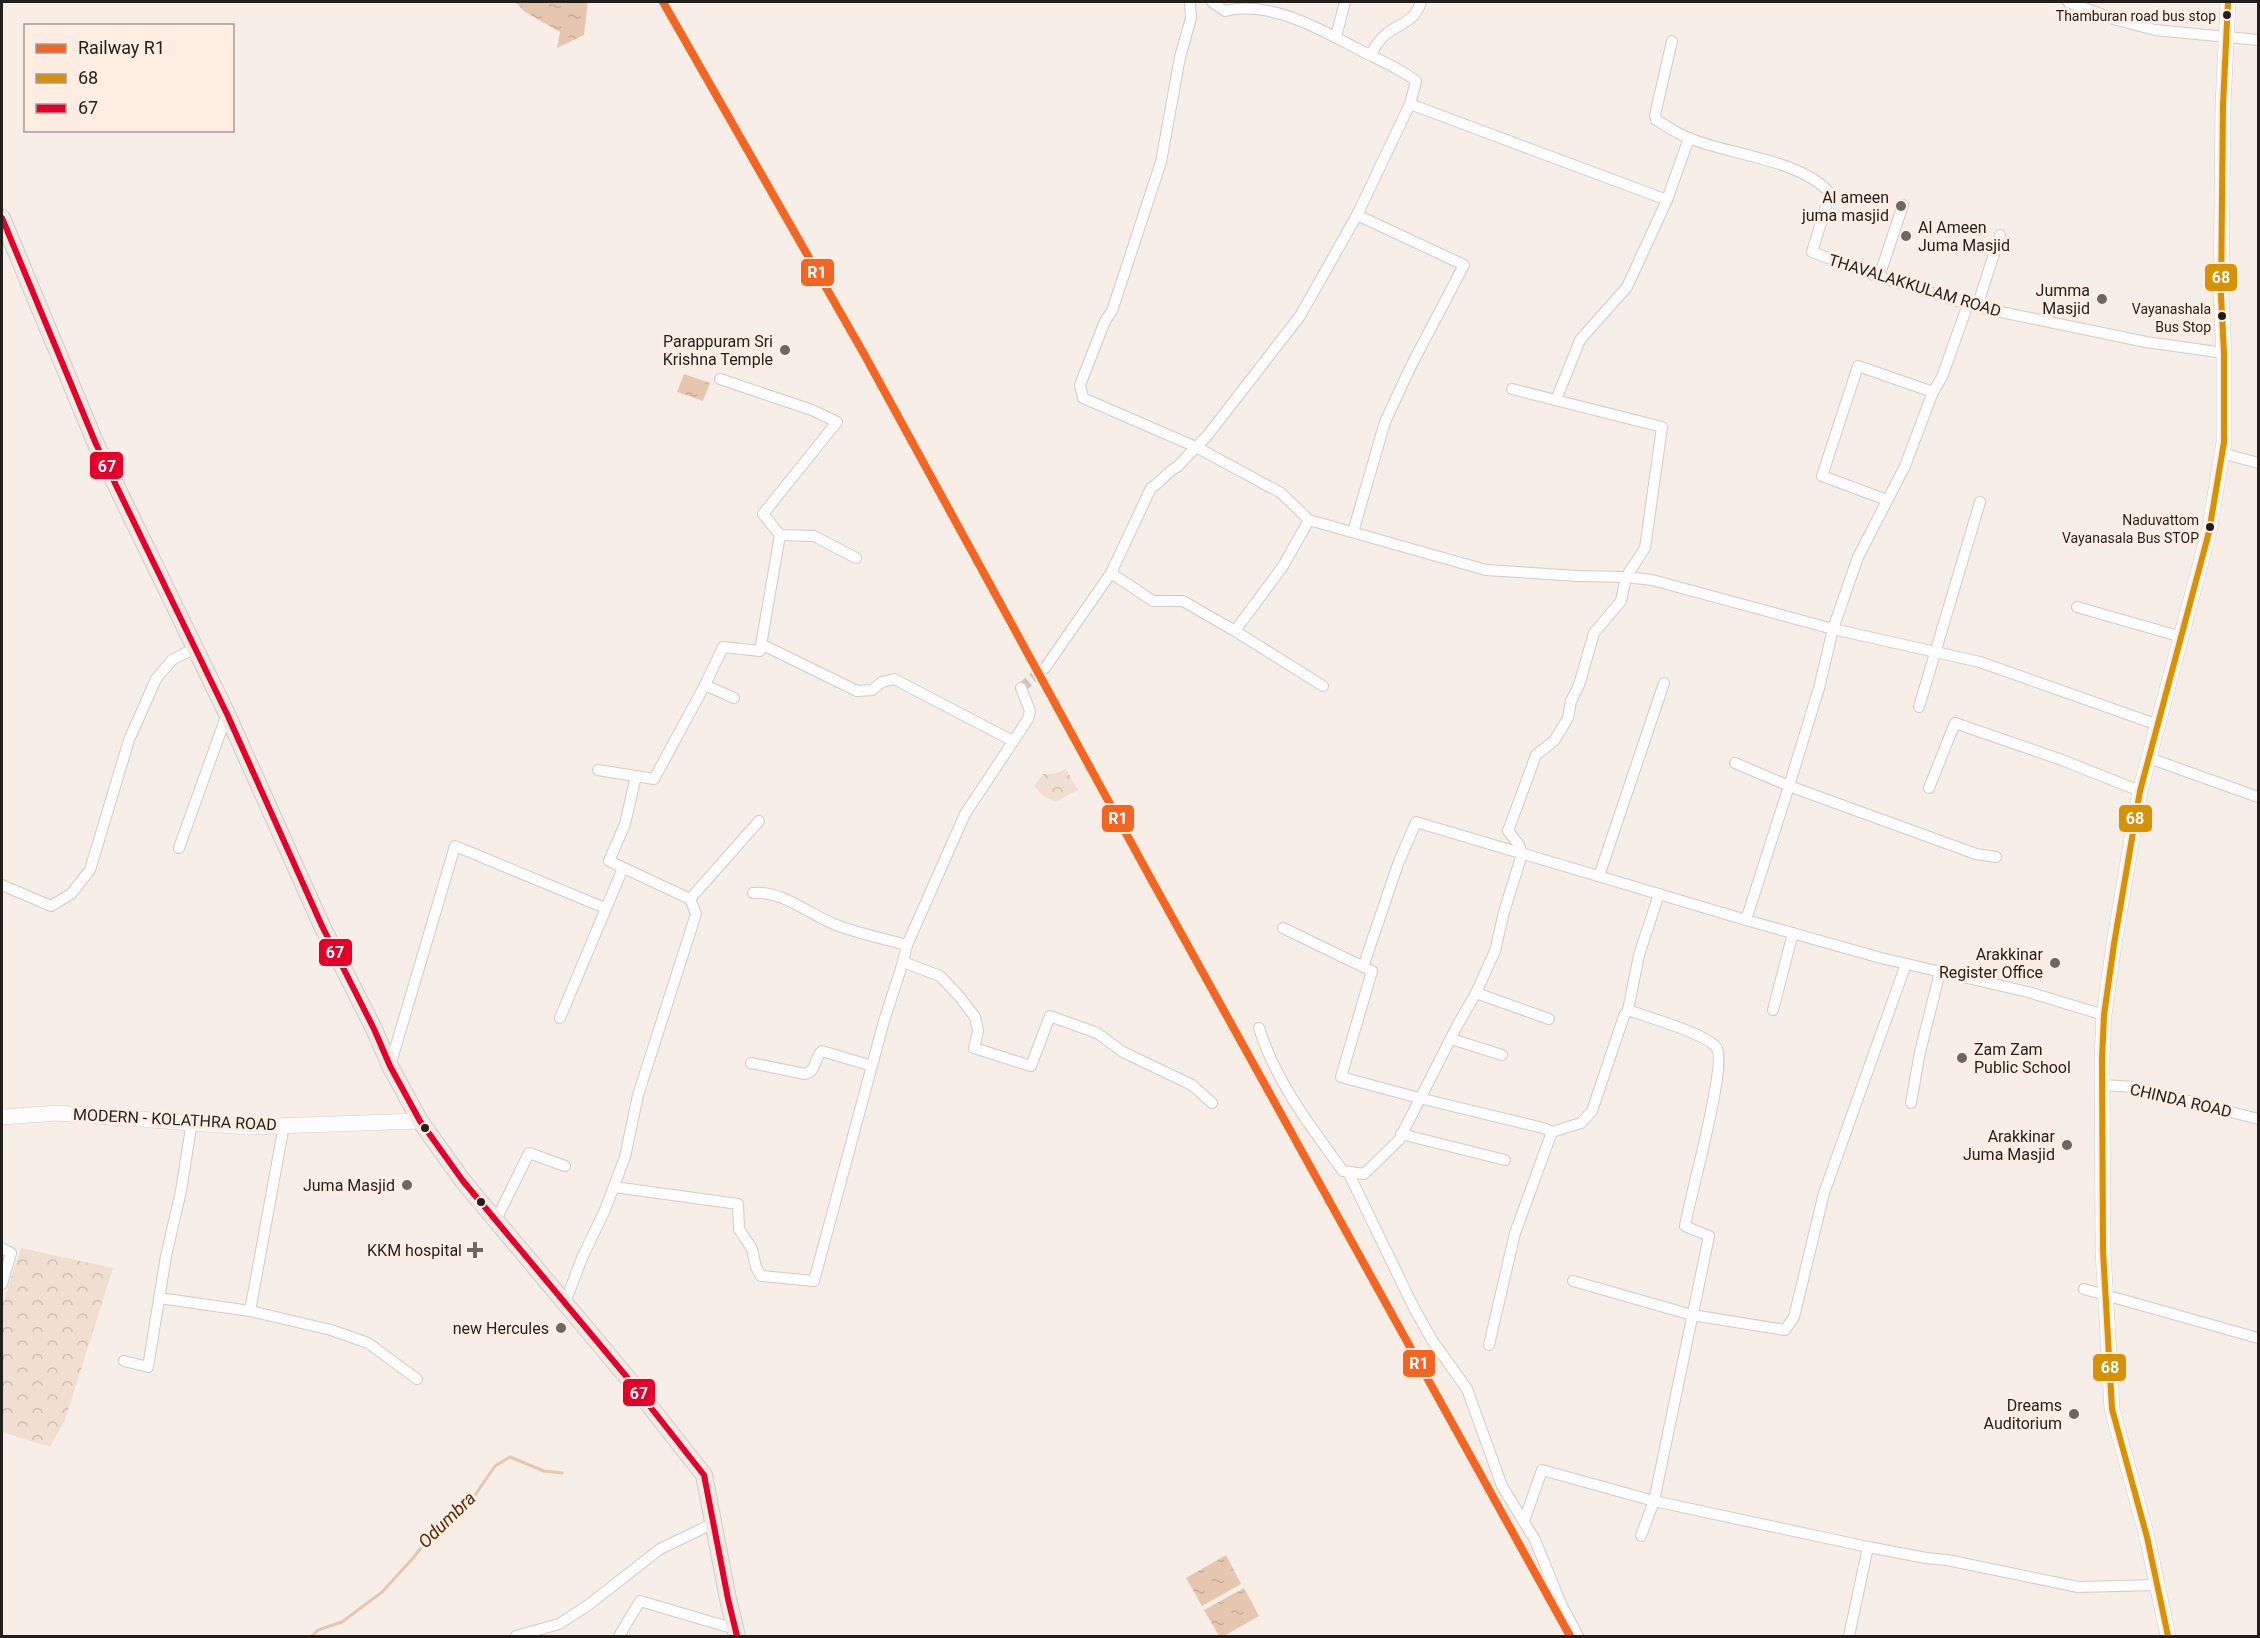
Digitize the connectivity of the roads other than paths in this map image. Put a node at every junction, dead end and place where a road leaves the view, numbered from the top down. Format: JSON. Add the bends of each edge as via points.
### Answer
{"nodes":[{"id":1,"x":1190,"y":2,"type":"edge"},
{"id":2,"x":1212,"y":2,"type":"edge"},
{"id":3,"x":1345,"y":2,"type":"edge"},
{"id":4,"x":1421,"y":2,"type":"edge"},
{"id":5,"x":2068,"y":2,"type":"edge"},
{"id":6,"x":2228,"y":2,"type":"edge"},
{"id":7,"x":2226,"y":35,"type":"junction"},
{"id":8,"x":1336,"y":36,"type":"junction"},
{"id":9,"x":2259,"y":40,"type":"edge"},
{"id":10,"x":1672,"y":41,"type":"dead end"},
{"id":11,"x":1370,"y":55,"type":"junction"},
{"id":12,"x":1410,"y":104,"type":"junction"},
{"id":13,"x":1689,"y":138,"type":"junction"},
{"id":14,"x":1667,"y":200,"type":"junction"},
{"id":15,"x":1904,"y":205,"type":"dead end"},
{"id":16,"x":1357,"y":215,"type":"junction"},
{"id":17,"x":2,"y":218,"type":"edge"},
{"id":18,"x":2000,"y":235,"type":"dead end"},
{"id":19,"x":1879,"y":277,"type":"junction"},
{"id":20,"x":1973,"y":306,"type":"junction"},
{"id":21,"x":2224,"y":353,"type":"junction"},
{"id":22,"x":720,"y":380,"type":"dead end"},
{"id":23,"x":1512,"y":389,"type":"dead end"},
{"id":24,"x":1933,"y":392,"type":"junction"},
{"id":25,"x":1556,"y":400,"type":"junction"},
{"id":26,"x":1196,"y":447,"type":"junction"},
{"id":27,"x":2222,"y":453,"type":"junction"},
{"id":28,"x":2259,"y":463,"type":"edge"},
{"id":29,"x":1887,"y":500,"type":"junction"},
{"id":30,"x":1980,"y":502,"type":"dead end"},
{"id":31,"x":1309,"y":520,"type":"junction"},
{"id":32,"x":1353,"y":532,"type":"junction"},
{"id":33,"x":780,"y":535,"type":"junction"},
{"id":34,"x":856,"y":558,"type":"dead end"},
{"id":35,"x":1111,"y":573,"type":"junction"},
{"id":36,"x":1626,"y":577,"type":"junction"},
{"id":37,"x":2077,"y":607,"type":"dead end"},
{"id":38,"x":1833,"y":629,"type":"junction"},
{"id":39,"x":1234,"y":630,"type":"junction"},
{"id":40,"x":2182,"y":637,"type":"junction"},
{"id":41,"x":761,"y":644,"type":"junction"},
{"id":42,"x":195,"y":648,"type":"junction"},
{"id":43,"x":1934,"y":652,"type":"junction"},
{"id":44,"x":1045,"y":668,"type":"tunnel mouth"},
{"id":45,"x":1664,"y":683,"type":"dead end"},
{"id":46,"x":705,"y":685,"type":"junction"},
{"id":47,"x":1323,"y":686,"type":"dead end"},
{"id":48,"x":1021,"y":688,"type":"dead end"},
{"id":49,"x":734,"y":698,"type":"dead end"},
{"id":50,"x":1918,"y":707,"type":"dead end"},
{"id":51,"x":227,"y":714,"type":"junction"},
{"id":52,"x":2158,"y":725,"type":"junction"},
{"id":53,"x":1012,"y":741,"type":"junction"},
{"id":54,"x":2149,"y":758,"type":"junction"},
{"id":55,"x":1735,"y":763,"type":"dead end"},
{"id":56,"x":598,"y":770,"type":"dead end"},
{"id":57,"x":636,"y":776,"type":"junction"},
{"id":58,"x":1789,"y":786,"type":"junction"},
{"id":59,"x":1929,"y":788,"type":"dead end"},
{"id":60,"x":2140,"y":791,"type":"junction"},
{"id":61,"x":2259,"y":797,"type":"edge"},
{"id":62,"x":759,"y":821,"type":"dead end"},
{"id":63,"x":179,"y":848,"type":"dead end"},
{"id":64,"x":1522,"y":854,"type":"junction"},
{"id":65,"x":1996,"y":857,"type":"dead end"},
{"id":66,"x":622,"y":868,"type":"junction"},
{"id":67,"x":1599,"y":876,"type":"junction"},
{"id":68,"x":2,"y":885,"type":"edge"},
{"id":69,"x":753,"y":893,"type":"dead end"},
{"id":70,"x":1659,"y":894,"type":"junction"},
{"id":71,"x":690,"y":899,"type":"junction"},
{"id":72,"x":605,"y":908,"type":"junction"},
{"id":73,"x":1746,"y":920,"type":"junction"},
{"id":74,"x":1283,"y":928,"type":"dead end"},
{"id":75,"x":1793,"y":933,"type":"junction"},
{"id":76,"x":907,"y":945,"type":"junction"},
{"id":77,"x":903,"y":962,"type":"junction"},
{"id":78,"x":1906,"y":964,"type":"junction"},
{"id":79,"x":1363,"y":967,"type":"junction"},
{"id":80,"x":1940,"y":972,"type":"junction"},
{"id":81,"x":1476,"y":993,"type":"junction"},
{"id":82,"x":1628,"y":1010,"type":"junction"},
{"id":83,"x":1773,"y":1010,"type":"dead end"},
{"id":84,"x":2104,"y":1015,"type":"junction"},
{"id":85,"x":560,"y":1018,"type":"dead end"},
{"id":86,"x":1549,"y":1019,"type":"dead end"},
{"id":87,"x":1259,"y":1028,"type":"dead end"},
{"id":88,"x":1450,"y":1039,"type":"junction"},
{"id":89,"x":1502,"y":1055,"type":"dead end"},
{"id":90,"x":751,"y":1064,"type":"dead end"},
{"id":91,"x":390,"y":1066,"type":"junction"},
{"id":92,"x":872,"y":1066,"type":"junction"},
{"id":93,"x":2102,"y":1085,"type":"junction"},
{"id":94,"x":1419,"y":1098,"type":"junction"},
{"id":95,"x":1911,"y":1102,"type":"dead end"},
{"id":96,"x":1212,"y":1103,"type":"dead end"},
{"id":97,"x":2,"y":1117,"type":"edge"},
{"id":98,"x":2259,"y":1119,"type":"edge"},
{"id":99,"x":420,"y":1120,"type":"junction"},
{"id":100,"x":192,"y":1121,"type":"junction"},
{"id":101,"x":284,"y":1125,"type":"junction"},
{"id":102,"x":1552,"y":1132,"type":"junction"},
{"id":103,"x":1401,"y":1134,"type":"junction"},
{"id":104,"x":1505,"y":1160,"type":"dead end"},
{"id":105,"x":565,"y":1166,"type":"dead end"},
{"id":106,"x":1348,"y":1172,"type":"junction"},
{"id":107,"x":614,"y":1187,"type":"junction"},
{"id":108,"x":495,"y":1222,"type":"junction"},
{"id":109,"x":2,"y":1248,"type":"edge"},
{"id":110,"x":1574,"y":1281,"type":"dead end"},
{"id":111,"x":2,"y":1284,"type":"edge"},
{"id":112,"x":2084,"y":1289,"type":"dead end"},
{"id":113,"x":2105,"y":1296,"type":"junction"},
{"id":114,"x":159,"y":1298,"type":"junction"},
{"id":115,"x":565,"y":1303,"type":"junction"},
{"id":116,"x":250,"y":1311,"type":"junction"},
{"id":117,"x":1692,"y":1315,"type":"junction"},
{"id":118,"x":2259,"y":1338,"type":"edge"},
{"id":119,"x":1489,"y":1345,"type":"dead end"},
{"id":120,"x":124,"y":1361,"type":"dead end"},
{"id":121,"x":417,"y":1379,"type":"dead end"},
{"id":122,"x":1654,"y":1501,"type":"junction"},
{"id":123,"x":1524,"y":1521,"type":"junction"},
{"id":124,"x":714,"y":1523,"type":"junction"},
{"id":125,"x":1641,"y":1536,"type":"dead end"},
{"id":126,"x":1868,"y":1547,"type":"junction"},
{"id":127,"x":2157,"y":1585,"type":"junction"},
{"id":128,"x":736,"y":1633,"type":"edge"},
{"id":129,"x":516,"y":1636,"type":"edge"},
{"id":130,"x":619,"y":1636,"type":"edge"},
{"id":131,"x":1578,"y":1636,"type":"edge"},
{"id":132,"x":1849,"y":1636,"type":"edge"},
{"id":133,"x":2168,"y":1636,"type":"edge"}],
"edges":[{"from":1,"to":26,"type":"street","via":[[1191,18],[1161,162],[1112,311],[1080,385],[1083,398]]},
{"from":2,"to":8,"type":"street","via":[[1225,11],[1253,3],[1272,6]]},
{"from":3,"to":8,"type":"street"},
{"from":4,"to":11,"type":"street","via":[[1409,22],[1383,36]]},
{"from":5,"to":7,"type":"street","via":[[2155,30]]},
{"from":6,"to":7,"type":"main road"},
{"from":7,"to":9,"type":"street"},
{"from":7,"to":21,"type":"main road","via":[[2221,296]]},
{"from":8,"to":11,"type":"street"},
{"from":10,"to":13,"type":"street","via":[[1655,115],[1656,120]]},
{"from":11,"to":12,"type":"street","via":[[1416,81]]},
{"from":12,"to":14,"type":"street"},
{"from":12,"to":16,"type":"street"},
{"from":13,"to":14,"type":"street"},
{"from":13,"to":19,"type":"street","name":"THAVALAKKULAM ROAD","via":[[1765,160],[1822,184],[1830,193],[1812,252]]},
{"from":14,"to":25,"type":"street","via":[[1627,287],[1580,340]]},
{"from":15,"to":19,"type":"street"},
{"from":16,"to":26,"type":"street","via":[[1300,316]]},
{"from":16,"to":32,"type":"street","via":[[1464,265],[1385,422]]},
{"from":17,"to":42,"type":"main road","via":[[96,444]]},
{"from":18,"to":20,"type":"street"},
{"from":19,"to":20,"type":"street","name":"THAVALAKKULAM ROAD"},
{"from":20,"to":21,"type":"street","name":"THAVALAKKULAM ROAD","via":[[2146,342]]},
{"from":20,"to":24,"type":"street"},
{"from":21,"to":27,"type":"main road"},
{"from":22,"to":33,"type":"street","via":[[837,422],[763,514]]},
{"from":23,"to":25,"type":"street"},
{"from":24,"to":29,"type":"street","via":[[1905,466]]},
{"from":24,"to":29,"type":"street","via":[[1858,366],[1822,476]]},
{"from":25,"to":36,"type":"street","via":[[1662,427],[1645,548]]},
{"from":26,"to":31,"type":"street","via":[[1281,493]]},
{"from":26,"to":35,"type":"street","via":[[1151,488]]},
{"from":27,"to":28,"type":"street"},
{"from":27,"to":40,"type":"main road","via":[[2209,532]]},
{"from":29,"to":38,"type":"street","via":[[1857,557]]},
{"from":30,"to":43,"type":"street"},
{"from":31,"to":32,"type":"street"},
{"from":31,"to":39,"type":"street","via":[[1283,566]]},
{"from":32,"to":36,"type":"street","via":[[1486,570]]},
{"from":33,"to":34,"type":"street","via":[[814,536]]},
{"from":33,"to":41,"type":"street"},
{"from":35,"to":39,"type":"street","via":[[1153,601],[1183,601]]},
{"from":35,"to":44,"type":"street"},
{"from":36,"to":38,"type":"street","via":[[1652,580]]},
{"from":36,"to":64,"type":"street","via":[[1620,601],[1594,633],[1568,718],[1554,741],[1536,755],[1513,813],[1508,831]]},
{"from":37,"to":40,"type":"street"},
{"from":38,"to":43,"type":"street"},
{"from":38,"to":58,"type":"street"},
{"from":39,"to":47,"type":"street"},
{"from":40,"to":52,"type":"main road"},
{"from":41,"to":46,"type":"street","via":[[760,651],[723,646]]},
{"from":41,"to":53,"type":"street","via":[[857,691],[872,690],[894,679]]},
{"from":42,"to":51,"type":"main road"},
{"from":42,"to":68,"type":"street","via":[[172,660],[156,679],[129,740],[90,870],[71,894],[51,906]]},
{"from":43,"to":50,"type":"street"},
{"from":43,"to":52,"type":"street","via":[[1980,662]]},
{"from":45,"to":67,"type":"street"},
{"from":46,"to":49,"type":"street"},
{"from":46,"to":57,"type":"street","via":[[654,779]]},
{"from":48,"to":53,"type":"street","via":[[1030,711]]},
{"from":51,"to":63,"type":"street"},
{"from":51,"to":91,"type":"main road"},
{"from":52,"to":54,"type":"main road"},
{"from":53,"to":76,"type":"street","via":[[965,814]]},
{"from":54,"to":60,"type":"main road"},
{"from":54,"to":61,"type":"street"},
{"from":55,"to":58,"type":"street"},
{"from":56,"to":57,"type":"street"},
{"from":57,"to":66,"type":"street","via":[[625,824],[609,861]]},
{"from":58,"to":65,"type":"street","via":[[1976,854]]},
{"from":58,"to":73,"type":"street"},
{"from":59,"to":60,"type":"street","via":[[1955,723]]},
{"from":60,"to":84,"type":"main road"},
{"from":62,"to":71,"type":"street"},
{"from":64,"to":67,"type":"street"},
{"from":64,"to":79,"type":"street","via":[[1416,822]]},
{"from":64,"to":81,"type":"street","via":[[1495,951]]},
{"from":66,"to":71,"type":"street"},
{"from":66,"to":72,"type":"street"},
{"from":67,"to":70,"type":"street"},
{"from":69,"to":76,"type":"street","via":[[766,892],[838,926]]},
{"from":70,"to":73,"type":"street"},
{"from":70,"to":82,"type":"street","via":[[1639,955]]},
{"from":71,"to":107,"type":"street","via":[[696,914],[638,1095],[625,1157]]},
{"from":72,"to":85,"type":"street"},
{"from":72,"to":91,"type":"street","via":[[455,846]]},
{"from":73,"to":75,"type":"street"},
{"from":74,"to":79,"type":"street"},
{"from":75,"to":78,"type":"street"},
{"from":75,"to":83,"type":"street"},
{"from":76,"to":77,"type":"street"},
{"from":77,"to":92,"type":"street"},
{"from":77,"to":96,"type":"street","via":[[940,976],[959,996],[975,1017],[978,1031],[974,1048],[1031,1066],[1050,1016],[1097,1033],[1123,1052],[1192,1085]]},
{"from":78,"to":80,"type":"street"},
{"from":78,"to":117,"type":"street","via":[[1824,1193],[1794,1317],[1785,1330]]},
{"from":79,"to":94,"type":"street","via":[[1372,971],[1341,1077]]},
{"from":80,"to":84,"type":"street"},
{"from":80,"to":95,"type":"street"},
{"from":81,"to":86,"type":"street"},
{"from":81,"to":88,"type":"street"},
{"from":82,"to":102,"type":"street","via":[[1592,1111],[1581,1123]]},
{"from":82,"to":117,"type":"street","via":[[1701,1037],[1720,1054],[1718,1081],[1685,1226],[1709,1236]]},
{"from":84,"to":93,"type":"main road"},
{"from":87,"to":106,"type":"street","via":[[1283,1086],[1343,1171]]},
{"from":88,"to":89,"type":"street"},
{"from":88,"to":94,"type":"street"},
{"from":90,"to":92,"type":"street","via":[[806,1074],[822,1051]]},
{"from":91,"to":99,"type":"main road"},
{"from":92,"to":107,"type":"street","via":[[814,1281],[761,1276],[752,1249],[739,1229],[738,1204]]},
{"from":93,"to":98,"type":"street","name":"CHINDA ROAD","via":[[2135,1087]]},
{"from":93,"to":113,"type":"main road"},
{"from":94,"to":102,"type":"street"},
{"from":94,"to":103,"type":"street"},
{"from":97,"to":100,"type":"main road","name":"MODERN - KOLATHRA ROAD","via":[[57,1113]]},
{"from":99,"to":101,"type":"main road","name":"MODERN - KOLATHRA ROAD"},
{"from":99,"to":108,"type":"main road"},
{"from":100,"to":101,"type":"main road","name":"MODERN - KOLATHRA ROAD","via":[[247,1127]]},
{"from":100,"to":114,"type":"street"},
{"from":101,"to":116,"type":"street"},
{"from":102,"to":119,"type":"street","via":[[1515,1233]]},
{"from":103,"to":104,"type":"street"},
{"from":103,"to":106,"type":"street","via":[[1364,1174]]},
{"from":105,"to":108,"type":"street","via":[[529,1153]]},
{"from":106,"to":123,"type":"street","via":[[1414,1308],[1467,1389],[1502,1486]]},
{"from":107,"to":115,"type":"street"},
{"from":108,"to":115,"type":"main road"},
{"from":109,"to":111,"type":"street","via":[[11,1252]]},
{"from":110,"to":117,"type":"street"},
{"from":112,"to":113,"type":"street"},
{"from":113,"to":118,"type":"street"},
{"from":113,"to":127,"type":"main road","via":[[2112,1409]]},
{"from":114,"to":116,"type":"street"},
{"from":114,"to":120,"type":"street","via":[[148,1366]]},
{"from":115,"to":124,"type":"main road","via":[[704,1475]]},
{"from":116,"to":121,"type":"street","via":[[368,1343]]},
{"from":117,"to":122,"type":"street"},
{"from":122,"to":123,"type":"street","via":[[1542,1470]]},
{"from":122,"to":125,"type":"street"},
{"from":122,"to":126,"type":"street"},
{"from":123,"to":131,"type":"street"},
{"from":124,"to":128,"type":"main road"},
{"from":124,"to":129,"type":"street","via":[[660,1550],[560,1624]]},
{"from":126,"to":127,"type":"street","via":[[2078,1587]]},
{"from":126,"to":132,"type":"street"},
{"from":127,"to":133,"type":"main road"},
{"from":128,"to":130,"type":"street","via":[[640,1600]]}]}
